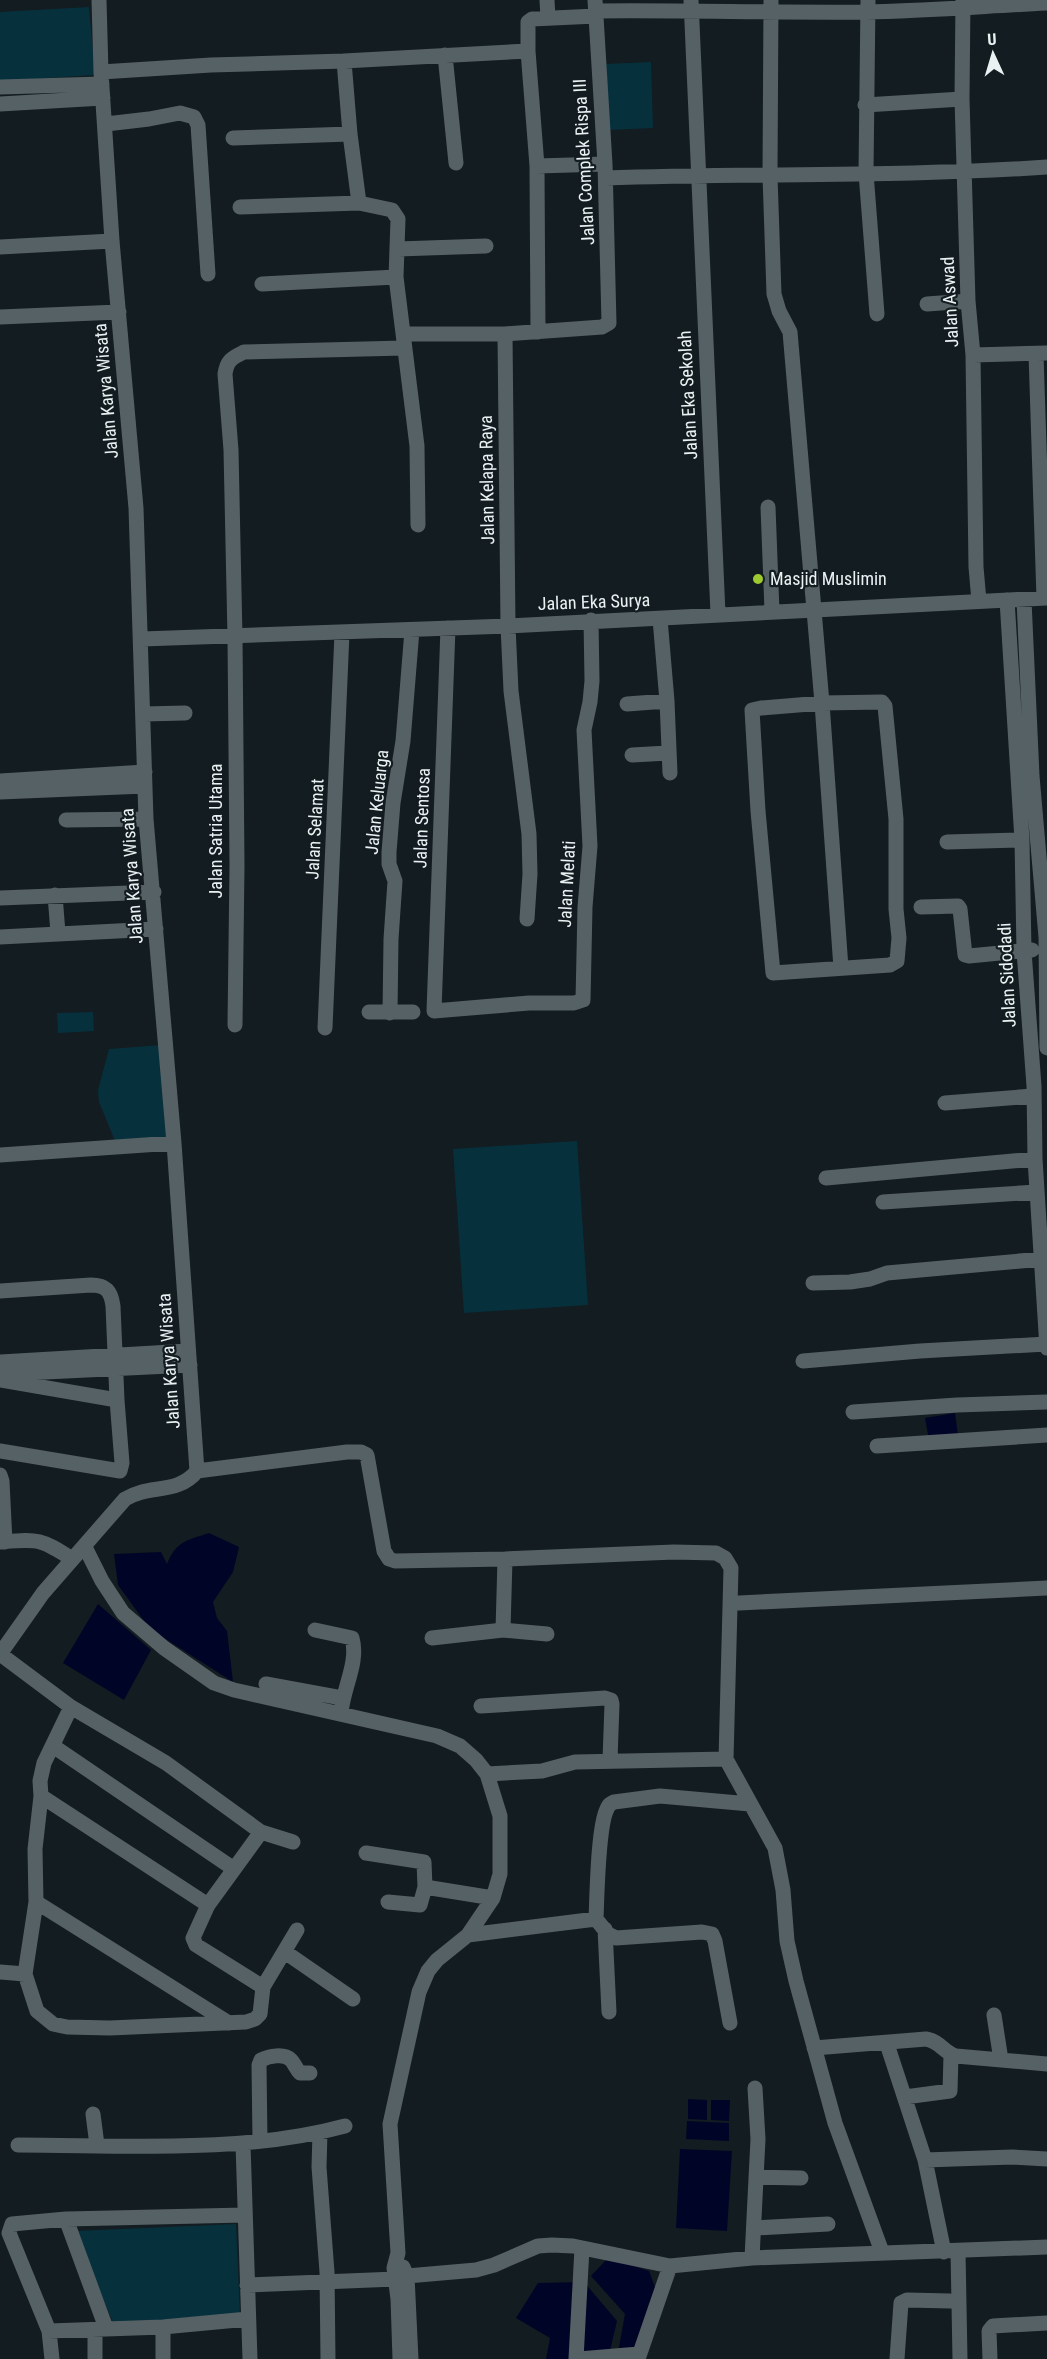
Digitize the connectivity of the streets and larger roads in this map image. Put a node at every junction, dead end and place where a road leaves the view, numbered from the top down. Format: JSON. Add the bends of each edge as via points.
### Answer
{"nodes":[{"id":1,"x":99,"y":0,"type":"edge"},
{"id":2,"x":547,"y":0,"type":"edge"},
{"id":3,"x":963,"y":3,"type":"edge"},
{"id":4,"x":1047,"y":3,"type":"edge"},
{"id":5,"x":691,"y":5,"type":"edge"},
{"id":6,"x":742,"y":5,"type":"edge"},
{"id":7,"x":771,"y":6,"type":"edge"},
{"id":8,"x":868,"y":6,"type":"edge"},
{"id":9,"x":595,"y":9,"type":"edge"},
{"id":10,"x":548,"y":18,"type":"junction"},
{"id":11,"x":528,"y":51,"type":"junction"},
{"id":12,"x":445,"y":56,"type":"junction"},
{"id":13,"x":344,"y":62,"type":"junction"},
{"id":14,"x":102,"y":85,"type":"junction"},
{"id":15,"x":0,"y":87,"type":"edge"},
{"id":16,"x":963,"y":99,"type":"junction"},
{"id":17,"x":0,"y":104,"type":"edge"},
{"id":18,"x":865,"y":105,"type":"junction"},
{"id":19,"x":105,"y":121,"type":"junction"},
{"id":20,"x":350,"y":134,"type":"junction"},
{"id":21,"x":232,"y":138,"type":"dead end"},
{"id":22,"x":456,"y":163,"type":"dead end"},
{"id":23,"x":537,"y":166,"type":"junction"},
{"id":24,"x":1047,"y":167,"type":"edge"},
{"id":25,"x":606,"y":171,"type":"junction"},
{"id":26,"x":866,"y":172,"type":"junction"},
{"id":27,"x":966,"y":172,"type":"junction"},
{"id":28,"x":697,"y":175,"type":"junction"},
{"id":29,"x":770,"y":176,"type":"junction"},
{"id":30,"x":359,"y":203,"type":"junction"},
{"id":31,"x":240,"y":207,"type":"dead end"},
{"id":32,"x":112,"y":241,"type":"junction"},
{"id":33,"x":486,"y":246,"type":"dead end"},
{"id":34,"x":0,"y":247,"type":"edge"},
{"id":35,"x":398,"y":249,"type":"junction"},
{"id":36,"x":208,"y":274,"type":"dead end"},
{"id":37,"x":396,"y":277,"type":"junction"},
{"id":38,"x":262,"y":284,"type":"dead end"},
{"id":39,"x":968,"y":301,"type":"junction"},
{"id":40,"x":927,"y":304,"type":"dead end"},
{"id":41,"x":119,"y":312,"type":"junction"},
{"id":42,"x":877,"y":314,"type":"dead end"},
{"id":43,"x":0,"y":316,"type":"edge"},
{"id":44,"x":538,"y":332,"type":"junction"},
{"id":45,"x":505,"y":334,"type":"junction"},
{"id":46,"x":404,"y":341,"type":"junction"},
{"id":47,"x":1042,"y":353,"type":"edge"},
{"id":48,"x":973,"y":355,"type":"junction"},
{"id":49,"x":1042,"y":396,"type":"edge"},
{"id":50,"x":768,"y":507,"type":"dead end"},
{"id":51,"x":418,"y":525,"type":"dead end"},
{"id":52,"x":1044,"y":529,"type":"edge"},
{"id":53,"x":1046,"y":598,"type":"edge"},
{"id":54,"x":1007,"y":600,"type":"junction"},
{"id":55,"x":1024,"y":600,"type":"junction"},
{"id":56,"x":979,"y":602,"type":"junction"},
{"id":57,"x":813,"y":609,"type":"junction"},
{"id":58,"x":772,"y":611,"type":"junction"},
{"id":59,"x":717,"y":614,"type":"junction"},
{"id":60,"x":660,"y":619,"type":"junction"},
{"id":61,"x":591,"y":620,"type":"junction"},
{"id":62,"x":508,"y":626,"type":"junction"},
{"id":63,"x":448,"y":628,"type":"junction"},
{"id":64,"x":412,"y":630,"type":"junction"},
{"id":65,"x":342,"y":633,"type":"junction"},
{"id":66,"x":235,"y":637,"type":"junction"},
{"id":67,"x":142,"y":639,"type":"junction"},
{"id":68,"x":667,"y":701,"type":"junction"},
{"id":69,"x":822,"y":703,"type":"junction"},
{"id":70,"x":627,"y":704,"type":"dead end"},
{"id":71,"x":186,"y":713,"type":"dead end"},
{"id":72,"x":144,"y":714,"type":"junction"},
{"id":73,"x":668,"y":753,"type":"junction"},
{"id":74,"x":632,"y":755,"type":"dead end"},
{"id":75,"x":670,"y":773,"type":"dead end"},
{"id":76,"x":145,"y":779,"type":"junction"},
{"id":77,"x":0,"y":781,"type":"edge"},
{"id":78,"x":0,"y":792,"type":"edge"},
{"id":79,"x":146,"y":819,"type":"junction"},
{"id":80,"x":66,"y":820,"type":"dead end"},
{"id":81,"x":1022,"y":840,"type":"junction"},
{"id":82,"x":947,"y":842,"type":"dead end"},
{"id":83,"x":154,"y":892,"type":"junction"},
{"id":84,"x":55,"y":895,"type":"junction"},
{"id":85,"x":0,"y":898,"type":"edge"},
{"id":86,"x":921,"y":907,"type":"dead end"},
{"id":87,"x":527,"y":918,"type":"dead end"},
{"id":88,"x":156,"y":929,"type":"junction"},
{"id":89,"x":58,"y":933,"type":"junction"},
{"id":90,"x":0,"y":937,"type":"edge"},
{"id":91,"x":1024,"y":944,"type":"junction"},
{"id":92,"x":1046,"y":944,"type":"edge"},
{"id":93,"x":841,"y":968,"type":"junction"},
{"id":94,"x":434,"y":1011,"type":"joint"},
{"id":95,"x":369,"y":1012,"type":"dead end"},
{"id":96,"x":413,"y":1012,"type":"dead end"},
{"id":97,"x":390,"y":1013,"type":"junction"},
{"id":98,"x":235,"y":1025,"type":"dead end"},
{"id":99,"x":326,"y":1028,"type":"dead end"},
{"id":100,"x":1047,"y":1048,"type":"edge"},
{"id":101,"x":1038,"y":1089,"type":"edge"},
{"id":102,"x":945,"y":1103,"type":"dead end"},
{"id":103,"x":174,"y":1143,"type":"junction"},
{"id":104,"x":0,"y":1155,"type":"edge"},
{"id":105,"x":1040,"y":1167,"type":"edge"},
{"id":106,"x":826,"y":1178,"type":"dead end"},
{"id":107,"x":1037,"y":1192,"type":"junction"},
{"id":108,"x":883,"y":1202,"type":"dead end"},
{"id":109,"x":1044,"y":1253,"type":"edge"},
{"id":110,"x":813,"y":1283,"type":"dead end"},
{"id":111,"x":0,"y":1291,"type":"edge"},
{"id":112,"x":1046,"y":1304,"type":"edge"},
{"id":113,"x":1047,"y":1344,"type":"edge"},
{"id":114,"x":1047,"y":1348,"type":"edge"},
{"id":115,"x":189,"y":1358,"type":"junction"},
{"id":116,"x":803,"y":1361,"type":"dead end"},
{"id":117,"x":0,"y":1362,"type":"edge"},
{"id":118,"x":115,"y":1363,"type":"junction"},
{"id":119,"x":0,"y":1374,"type":"edge"},
{"id":120,"x":0,"y":1380,"type":"edge"},
{"id":121,"x":117,"y":1400,"type":"junction"},
{"id":122,"x":1047,"y":1402,"type":"edge"},
{"id":123,"x":853,"y":1412,"type":"dead end"},
{"id":124,"x":1047,"y":1435,"type":"edge"},
{"id":125,"x":877,"y":1446,"type":"dead end"},
{"id":126,"x":0,"y":1451,"type":"edge"},
{"id":127,"x":197,"y":1471,"type":"junction"},
{"id":128,"x":0,"y":1475,"type":"edge"},
{"id":129,"x":2,"y":1542,"type":"edge"},
{"id":130,"x":85,"y":1547,"type":"junction"},
{"id":131,"x":72,"y":1559,"type":"junction"},
{"id":132,"x":505,"y":1559,"type":"junction"},
{"id":133,"x":1047,"y":1588,"type":"edge"},
{"id":134,"x":739,"y":1603,"type":"dead end"},
{"id":135,"x":315,"y":1630,"type":"dead end"},
{"id":136,"x":503,"y":1630,"type":"junction"},
{"id":137,"x":547,"y":1634,"type":"dead end"},
{"id":138,"x":432,"y":1638,"type":"dead end"},
{"id":139,"x":0,"y":1654,"type":"edge"},
{"id":140,"x":266,"y":1684,"type":"dead end"},
{"id":141,"x":341,"y":1705,"type":"junction"},
{"id":142,"x":481,"y":1706,"type":"dead end"},
{"id":143,"x":71,"y":1707,"type":"junction"},
{"id":144,"x":53,"y":1746,"type":"junction"},
{"id":145,"x":726,"y":1759,"type":"junction"},
{"id":146,"x":610,"y":1760,"type":"junction"},
{"id":147,"x":487,"y":1774,"type":"junction"},
{"id":148,"x":41,"y":1796,"type":"junction"},
{"id":149,"x":750,"y":1804,"type":"junction"},
{"id":150,"x":261,"y":1832,"type":"junction"},
{"id":151,"x":293,"y":1842,"type":"dead end"},
{"id":152,"x":366,"y":1853,"type":"dead end"},
{"id":153,"x":234,"y":1869,"type":"junction"},
{"id":154,"x":425,"y":1887,"type":"junction"},
{"id":155,"x":493,"y":1898,"type":"junction"},
{"id":156,"x":36,"y":1902,"type":"junction"},
{"id":157,"x":388,"y":1902,"type":"dead end"},
{"id":158,"x":208,"y":1905,"type":"junction"},
{"id":159,"x":600,"y":1924,"type":"junction"},
{"id":160,"x":297,"y":1930,"type":"dead end"},
{"id":161,"x":468,"y":1935,"type":"junction"},
{"id":162,"x":285,"y":1952,"type":"junction"},
{"id":163,"x":0,"y":1972,"type":"edge"},
{"id":164,"x":25,"y":1974,"type":"junction"},
{"id":165,"x":263,"y":1987,"type":"junction"},
{"id":166,"x":353,"y":1999,"type":"dead end"},
{"id":167,"x":609,"y":2012,"type":"dead end"},
{"id":168,"x":994,"y":2015,"type":"dead end"},
{"id":169,"x":229,"y":2023,"type":"junction"},
{"id":170,"x":730,"y":2023,"type":"dead end"},
{"id":171,"x":887,"y":2044,"type":"junction"},
{"id":172,"x":814,"y":2048,"type":"junction"},
{"id":173,"x":951,"y":2055,"type":"junction"},
{"id":174,"x":1001,"y":2060,"type":"junction"},
{"id":175,"x":1047,"y":2064,"type":"edge"},
{"id":176,"x":310,"y":2073,"type":"dead end"},
{"id":177,"x":755,"y":2088,"type":"dead end"},
{"id":178,"x":905,"y":2097,"type":"junction"},
{"id":179,"x":93,"y":2114,"type":"dead end"},
{"id":180,"x":345,"y":2126,"type":"dead end"},
{"id":181,"x":320,"y":2133,"type":"junction"},
{"id":182,"x":260,"y":2141,"type":"junction"},
{"id":183,"x":243,"y":2144,"type":"junction"},
{"id":184,"x":18,"y":2145,"type":"dead end"},
{"id":185,"x":97,"y":2145,"type":"junction"},
{"id":186,"x":1047,"y":2159,"type":"edge"},
{"id":187,"x":926,"y":2160,"type":"junction"},
{"id":188,"x":756,"y":2177,"type":"junction"},
{"id":189,"x":801,"y":2178,"type":"dead end"},
{"id":190,"x":245,"y":2215,"type":"junction"},
{"id":191,"x":66,"y":2219,"type":"junction"},
{"id":192,"x":828,"y":2224,"type":"dead end"},
{"id":193,"x":755,"y":2228,"type":"junction"},
{"id":194,"x":1047,"y":2247,"type":"edge"},
{"id":195,"x":582,"y":2248,"type":"junction"},
{"id":196,"x":882,"y":2252,"type":"junction"},
{"id":197,"x":950,"y":2252,"type":"junction"},
{"id":198,"x":752,"y":2259,"type":"junction"},
{"id":199,"x":670,"y":2266,"type":"junction"},
{"id":200,"x":399,"y":2269,"type":"junction"},
{"id":201,"x":326,"y":2277,"type":"junction"},
{"id":202,"x":247,"y":2281,"type":"junction"},
{"id":203,"x":950,"y":2301,"type":"junction"},
{"id":204,"x":248,"y":2319,"type":"junction"},
{"id":205,"x":1047,"y":2323,"type":"edge"},
{"id":206,"x":163,"y":2327,"type":"junction"},
{"id":207,"x":100,"y":2329,"type":"junction"},
{"id":208,"x":49,"y":2331,"type":"junction"},
{"id":209,"x":638,"y":2357,"type":"edge"},
{"id":210,"x":52,"y":2359,"type":"edge"},
{"id":211,"x":95,"y":2359,"type":"edge"},
{"id":212,"x":163,"y":2359,"type":"edge"},
{"id":213,"x":250,"y":2359,"type":"edge"},
{"id":214,"x":328,"y":2359,"type":"edge"},
{"id":215,"x":400,"y":2359,"type":"edge"},
{"id":216,"x":411,"y":2359,"type":"edge"},
{"id":217,"x":578,"y":2359,"type":"edge"},
{"id":218,"x":897,"y":2359,"type":"edge"},
{"id":219,"x":950,"y":2359,"type":"edge"},
{"id":220,"x":960,"y":2359,"type":"edge"},
{"id":221,"x":990,"y":2359,"type":"edge"}],
"edges":[{"from":1,"to":14,"type":"street","name":"Jalan Karya Wisata"},
{"from":2,"to":10,"type":"street"},
{"from":3,"to":4,"type":"street"},
{"from":3,"to":8,"type":"street"},
{"from":3,"to":16,"type":"street","name":"Jalan Aswad"},
{"from":5,"to":6,"type":"street"},
{"from":5,"to":9,"type":"street"},
{"from":5,"to":28,"type":"street","name":"Jalan Eka Sekolah"},
{"from":6,"to":7,"type":"street"},
{"from":7,"to":8,"type":"street"},
{"from":7,"to":29,"type":"street"},
{"from":8,"to":18,"type":"street"},
{"from":9,"to":10,"type":"street"},
{"from":9,"to":25,"type":"street","name":"Jalan Complek Rispa III"},
{"from":10,"to":11,"type":"street","via":[[528,22]]},
{"from":11,"to":12,"type":"street"},
{"from":11,"to":23,"type":"street"},
{"from":12,"to":13,"type":"street"},
{"from":12,"to":22,"type":"street"},
{"from":13,"to":14,"type":"street","via":[[211,65]]},
{"from":13,"to":20,"type":"street"},
{"from":14,"to":15,"type":"street"},
{"from":14,"to":17,"type":"street"},
{"from":14,"to":19,"type":"street","name":"Jalan Karya Wisata"},
{"from":16,"to":18,"type":"street"},
{"from":16,"to":27,"type":"street","name":"Jalan Aswad"},
{"from":18,"to":26,"type":"street"},
{"from":19,"to":32,"type":"street","name":"Jalan Karya Wisata"},
{"from":19,"to":36,"type":"street","via":[[188,113],[194,117],[198,125]]},
{"from":20,"to":21,"type":"street"},
{"from":20,"to":30,"type":"street"},
{"from":23,"to":25,"type":"street"},
{"from":23,"to":44,"type":"street"},
{"from":24,"to":27,"type":"street"},
{"from":25,"to":28,"type":"street"},
{"from":25,"to":44,"type":"street","name":"Jalan Complek Rispa III","via":[[609,322],[602,327]]},
{"from":26,"to":27,"type":"street"},
{"from":26,"to":29,"type":"street"},
{"from":26,"to":42,"type":"street"},
{"from":27,"to":39,"type":"street","name":"Jalan Aswad"},
{"from":28,"to":29,"type":"street"},
{"from":28,"to":59,"type":"street","name":"Jalan Eka Sekolah"},
{"from":29,"to":57,"type":"street","via":[[774,294],[790,332]]},
{"from":30,"to":31,"type":"street"},
{"from":30,"to":35,"type":"street","via":[[395,213]]},
{"from":32,"to":34,"type":"street"},
{"from":32,"to":41,"type":"street","name":"Jalan Karya Wisata"},
{"from":33,"to":35,"type":"street"},
{"from":35,"to":37,"type":"street"},
{"from":37,"to":38,"type":"street"},
{"from":37,"to":46,"type":"street"},
{"from":39,"to":40,"type":"street"},
{"from":39,"to":48,"type":"street","name":"Jalan Aswad"},
{"from":41,"to":43,"type":"street"},
{"from":41,"to":67,"type":"street","name":"Jalan Karya Wisata","via":[[136,508]]},
{"from":44,"to":45,"type":"street"},
{"from":45,"to":46,"type":"street"},
{"from":45,"to":62,"type":"street","name":"Jalan Kelapa Raya"},
{"from":46,"to":51,"type":"street","via":[[417,446]]},
{"from":46,"to":66,"type":"street","name":"Jalan Satria Utama","via":[[244,352],[227,363]]},
{"from":47,"to":48,"type":"street"},
{"from":47,"to":49,"type":"street"},
{"from":48,"to":56,"type":"street","name":"Jalan Aswad"},
{"from":49,"to":52,"type":"street"},
{"from":50,"to":58,"type":"street"},
{"from":52,"to":53,"type":"street"},
{"from":53,"to":55,"type":"street","name":"Jalan Eka Surya"},
{"from":54,"to":55,"type":"street","name":"Jalan Eka Surya"},
{"from":54,"to":56,"type":"street","name":"Jalan Eka Surya"},
{"from":54,"to":81,"type":"street","name":"Jalan Sidodadi"},
{"from":55,"to":92,"type":"street","via":[[1032,776]]},
{"from":56,"to":57,"type":"street","name":"Jalan Eka Surya"},
{"from":57,"to":58,"type":"street","name":"Jalan Eka Surya"},
{"from":57,"to":69,"type":"street"},
{"from":58,"to":59,"type":"street","name":"Jalan Eka Surya"},
{"from":59,"to":60,"type":"street","name":"Jalan Eka Surya"},
{"from":60,"to":61,"type":"street","name":"Jalan Eka Surya"},
{"from":60,"to":68,"type":"street"},
{"from":61,"to":62,"type":"street","name":"Jalan Eka Surya"},
{"from":61,"to":94,"type":"street","name":"Jalan Melati","via":[[592,681],[584,730],[590,846],[583,1000]]},
{"from":62,"to":63,"type":"street","name":"Jalan Eka Surya"},
{"from":62,"to":87,"type":"street","name":"Jalan Kelapa Raya","via":[[511,690],[529,834]]},
{"from":63,"to":64,"type":"street","name":"Jalan Eka Surya"},
{"from":63,"to":94,"type":"street","name":"Jalan Sentosa"},
{"from":64,"to":65,"type":"street","name":"Jalan Eka Surya"},
{"from":64,"to":97,"type":"street","name":"Jalan Keluarga","via":[[389,852],[395,881]]},
{"from":65,"to":66,"type":"street","name":"Jalan Eka Surya"},
{"from":65,"to":99,"type":"street","name":"Jalan Selamat"},
{"from":66,"to":67,"type":"street","name":"Jalan Eka Surya"},
{"from":66,"to":98,"type":"street","name":"Jalan Satria Utama"},
{"from":67,"to":72,"type":"street","name":"Jalan Karya Wisata"},
{"from":68,"to":70,"type":"street"},
{"from":68,"to":73,"type":"street"},
{"from":69,"to":93,"type":"street"},
{"from":69,"to":93,"type":"street","via":[[882,702],[885,706],[896,819],[897,961],[890,965]]},
{"from":69,"to":93,"type":"street","via":[[754,709],[750,715],[773,973]]},
{"from":71,"to":72,"type":"street"},
{"from":72,"to":76,"type":"street","name":"Jalan Karya Wisata"},
{"from":73,"to":74,"type":"street"},
{"from":73,"to":75,"type":"street"},
{"from":76,"to":77,"type":"street"},
{"from":76,"to":78,"type":"street"},
{"from":76,"to":79,"type":"street","name":"Jalan Karya Wisata"},
{"from":79,"to":80,"type":"street"},
{"from":79,"to":83,"type":"street","name":"Jalan Karya Wisata"},
{"from":81,"to":82,"type":"street"},
{"from":81,"to":91,"type":"street","name":"Jalan Sidodadi"},
{"from":83,"to":84,"type":"street"},
{"from":83,"to":88,"type":"street","name":"Jalan Karya Wisata"},
{"from":84,"to":85,"type":"street"},
{"from":84,"to":89,"type":"street"},
{"from":86,"to":91,"type":"street","via":[[958,906],[965,955]]},
{"from":88,"to":89,"type":"street"},
{"from":88,"to":103,"type":"street","name":"Jalan Karya Wisata"},
{"from":89,"to":90,"type":"street"},
{"from":91,"to":92,"type":"street"},
{"from":91,"to":101,"type":"street","name":"Jalan Sidodadi"},
{"from":92,"to":100,"type":"street"},
{"from":95,"to":97,"type":"street"},
{"from":96,"to":97,"type":"street"},
{"from":101,"to":102,"type":"street"},
{"from":101,"to":105,"type":"street","name":"Jalan Sidodadi"},
{"from":103,"to":104,"type":"street"},
{"from":103,"to":115,"type":"street","name":"Jalan Karya Wisata"},
{"from":105,"to":106,"type":"street"},
{"from":105,"to":107,"type":"street","name":"Jalan Sidodadi"},
{"from":107,"to":108,"type":"street"},
{"from":107,"to":109,"type":"street","name":"Jalan Sidodadi"},
{"from":109,"to":110,"type":"street","via":[[887,1273],[850,1282]]},
{"from":109,"to":112,"type":"street","name":"Jalan Sidodadi"},
{"from":111,"to":118,"type":"street","via":[[102,1285],[112,1299]]},
{"from":112,"to":113,"type":"street","name":"Jalan Sidodadi"},
{"from":113,"to":114,"type":"street","name":"Jalan Sidodadi"},
{"from":113,"to":116,"type":"street"},
{"from":115,"to":118,"type":"street"},
{"from":115,"to":127,"type":"street","name":"Jalan Karya Wisata"},
{"from":117,"to":118,"type":"street"},
{"from":118,"to":119,"type":"street"},
{"from":118,"to":121,"type":"street"},
{"from":120,"to":121,"type":"street"},
{"from":121,"to":126,"type":"street","via":[[121,1471]]},
{"from":122,"to":123,"type":"street"},
{"from":124,"to":125,"type":"street"},
{"from":127,"to":130,"type":"street","via":[[180,1485],[135,1493],[119,1505]]},
{"from":127,"to":132,"type":"street","via":[[361,1452],[369,1459],[384,1551],[389,1559]]},
{"from":128,"to":129,"type":"street"},
{"from":129,"to":131,"type":"street","via":[[36,1540]]},
{"from":130,"to":131,"type":"street"},
{"from":130,"to":141,"type":"street","via":[[123,1612],[164,1648],[214,1683],[234,1690]]},
{"from":131,"to":139,"type":"street"},
{"from":132,"to":136,"type":"street"},
{"from":132,"to":145,"type":"street","via":[[674,1552],[716,1553],[725,1558],[731,1568]]},
{"from":133,"to":134,"type":"street"},
{"from":135,"to":141,"type":"street","via":[[351,1638],[355,1654]]},
{"from":136,"to":137,"type":"street"},
{"from":136,"to":138,"type":"street"},
{"from":139,"to":143,"type":"street"},
{"from":140,"to":141,"type":"street"},
{"from":141,"to":147,"type":"street","via":[[460,1746]]},
{"from":142,"to":146,"type":"street","via":[[611,1700]]},
{"from":143,"to":144,"type":"street"},
{"from":143,"to":150,"type":"street","via":[[166,1763]]},
{"from":144,"to":148,"type":"street","via":[[44,1763]]},
{"from":144,"to":153,"type":"street"},
{"from":145,"to":146,"type":"street"},
{"from":145,"to":149,"type":"street"},
{"from":146,"to":147,"type":"street","via":[[575,1762],[542,1772]]},
{"from":147,"to":155,"type":"street","via":[[500,1816],[502,1845]]},
{"from":148,"to":156,"type":"street","via":[[34,1849]]},
{"from":148,"to":158,"type":"street"},
{"from":149,"to":159,"type":"street","via":[[660,1796],[609,1805],[604,1815]]},
{"from":149,"to":172,"type":"street","via":[[775,1848],[788,1941]]},
{"from":150,"to":151,"type":"street"},
{"from":150,"to":153,"type":"street"},
{"from":152,"to":154,"type":"street","via":[[424,1862]]},
{"from":153,"to":158,"type":"street"},
{"from":154,"to":155,"type":"street"},
{"from":154,"to":157,"type":"street","via":[[420,1905]]},
{"from":155,"to":161,"type":"street"},
{"from":156,"to":164,"type":"street"},
{"from":156,"to":169,"type":"street"},
{"from":158,"to":165,"type":"street","via":[[193,1934],[195,1942]]},
{"from":159,"to":161,"type":"street"},
{"from":159,"to":167,"type":"street"},
{"from":159,"to":170,"type":"street","via":[[616,1938],[711,1934]]},
{"from":160,"to":162,"type":"street"},
{"from":161,"to":200,"type":"street","via":[[428,1971],[419,1992],[393,2106],[390,2124]]},
{"from":162,"to":165,"type":"street"},
{"from":162,"to":166,"type":"street"},
{"from":163,"to":164,"type":"street"},
{"from":164,"to":169,"type":"street","via":[[37,2011],[53,2024],[67,2027]]},
{"from":165,"to":169,"type":"street","via":[[258,2017]]},
{"from":168,"to":174,"type":"street"},
{"from":171,"to":172,"type":"street"},
{"from":171,"to":173,"type":"street","via":[[932,2040]]},
{"from":171,"to":178,"type":"street"},
{"from":172,"to":196,"type":"street","via":[[835,2123]]},
{"from":173,"to":174,"type":"street"},
{"from":173,"to":178,"type":"street","via":[[950,2091]]},
{"from":174,"to":175,"type":"street"},
{"from":176,"to":182,"type":"street","via":[[300,2073],[291,2059],[273,2056],[261,2060]]},
{"from":177,"to":188,"type":"street"},
{"from":178,"to":187,"type":"street"},
{"from":179,"to":185,"type":"street"},
{"from":180,"to":181,"type":"street"},
{"from":181,"to":182,"type":"street"},
{"from":181,"to":201,"type":"street"},
{"from":182,"to":183,"type":"street"},
{"from":183,"to":185,"type":"street"},
{"from":183,"to":190,"type":"street"},
{"from":184,"to":185,"type":"street"},
{"from":186,"to":187,"type":"street"},
{"from":187,"to":197,"type":"street"},
{"from":188,"to":189,"type":"street"},
{"from":188,"to":193,"type":"street"},
{"from":190,"to":191,"type":"street"},
{"from":190,"to":202,"type":"street"},
{"from":191,"to":207,"type":"street"},
{"from":191,"to":208,"type":"street","via":[[17,2222],[9,2228]]},
{"from":192,"to":193,"type":"street"},
{"from":193,"to":198,"type":"street"},
{"from":194,"to":197,"type":"street"},
{"from":195,"to":199,"type":"street"},
{"from":195,"to":200,"type":"street","via":[[538,2246],[476,2270]]},
{"from":195,"to":217,"type":"street"},
{"from":196,"to":197,"type":"street"},
{"from":196,"to":198,"type":"street"},
{"from":197,"to":203,"type":"street"},
{"from":197,"to":220,"type":"street"},
{"from":198,"to":199,"type":"street"},
{"from":199,"to":209,"type":"street"},
{"from":200,"to":201,"type":"street"},
{"from":200,"to":215,"type":"street"},
{"from":200,"to":216,"type":"street"},
{"from":201,"to":202,"type":"street"},
{"from":201,"to":214,"type":"street"},
{"from":202,"to":204,"type":"street"},
{"from":203,"to":218,"type":"street","via":[[901,2302]]},
{"from":203,"to":219,"type":"street"},
{"from":204,"to":206,"type":"street"},
{"from":204,"to":213,"type":"street"},
{"from":205,"to":221,"type":"street","via":[[993,2326],[989,2331]]},
{"from":206,"to":207,"type":"street"},
{"from":206,"to":212,"type":"street"},
{"from":207,"to":208,"type":"street"},
{"from":207,"to":211,"type":"street"},
{"from":208,"to":210,"type":"street"},
{"from":209,"to":217,"type":"street"}]}
